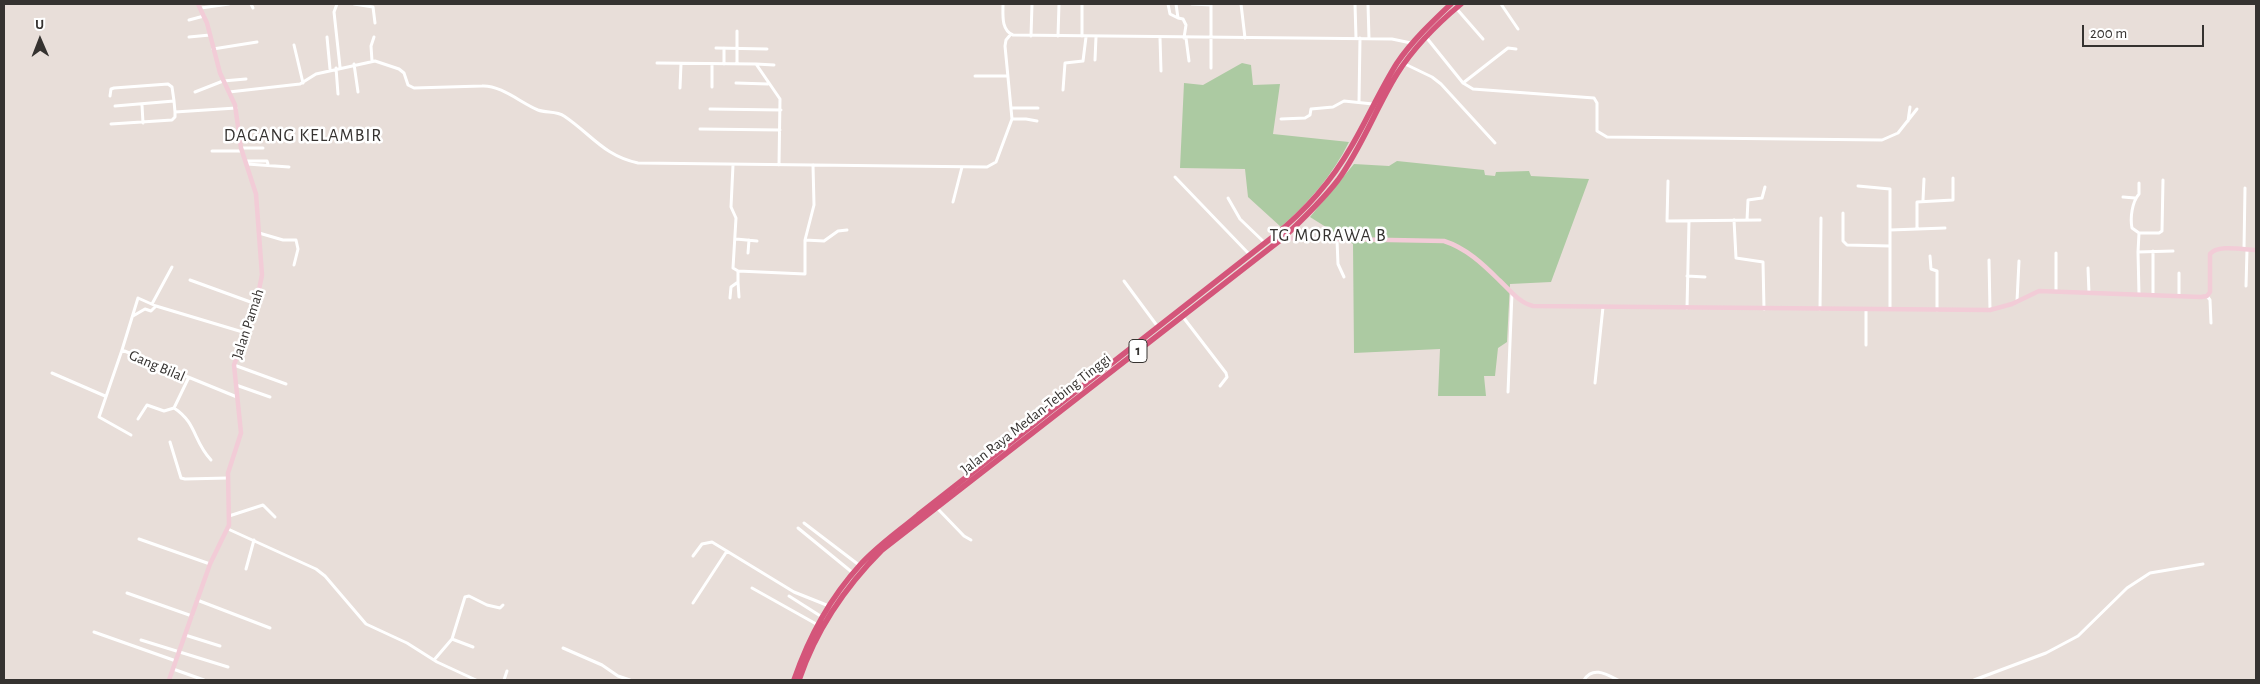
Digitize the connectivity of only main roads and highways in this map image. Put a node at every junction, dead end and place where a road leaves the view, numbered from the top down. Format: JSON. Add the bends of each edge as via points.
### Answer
{"nodes":[{"id":1,"x":1456,"y":5,"type":"edge"},
{"id":2,"x":1424,"y":34,"type":"junction"},
{"id":3,"x":794,"y":680,"type":"edge"},
{"id":4,"x":799,"y":680,"type":"edge"}],
"edges":[{"from":1,"to":2,"type":"highway","name":"Jalan Raya Medan-Tebing Tinggi","number":"1"},
{"from":2,"to":3,"type":"highway","name":"Jalan Raya Medan-Tebing Tinggi","number":"1","via":[[1398,62],[1330,181],[1296,218],[859,565],[818,625]]},
{"from":2,"to":4,"type":"highway","name":"Jalan Raya Medan-Tebing Tinggi","number":"1","via":[[1386,92],[1359,148],[1319,203],[1283,238],[882,550],[850,583],[828,618]]}]}
